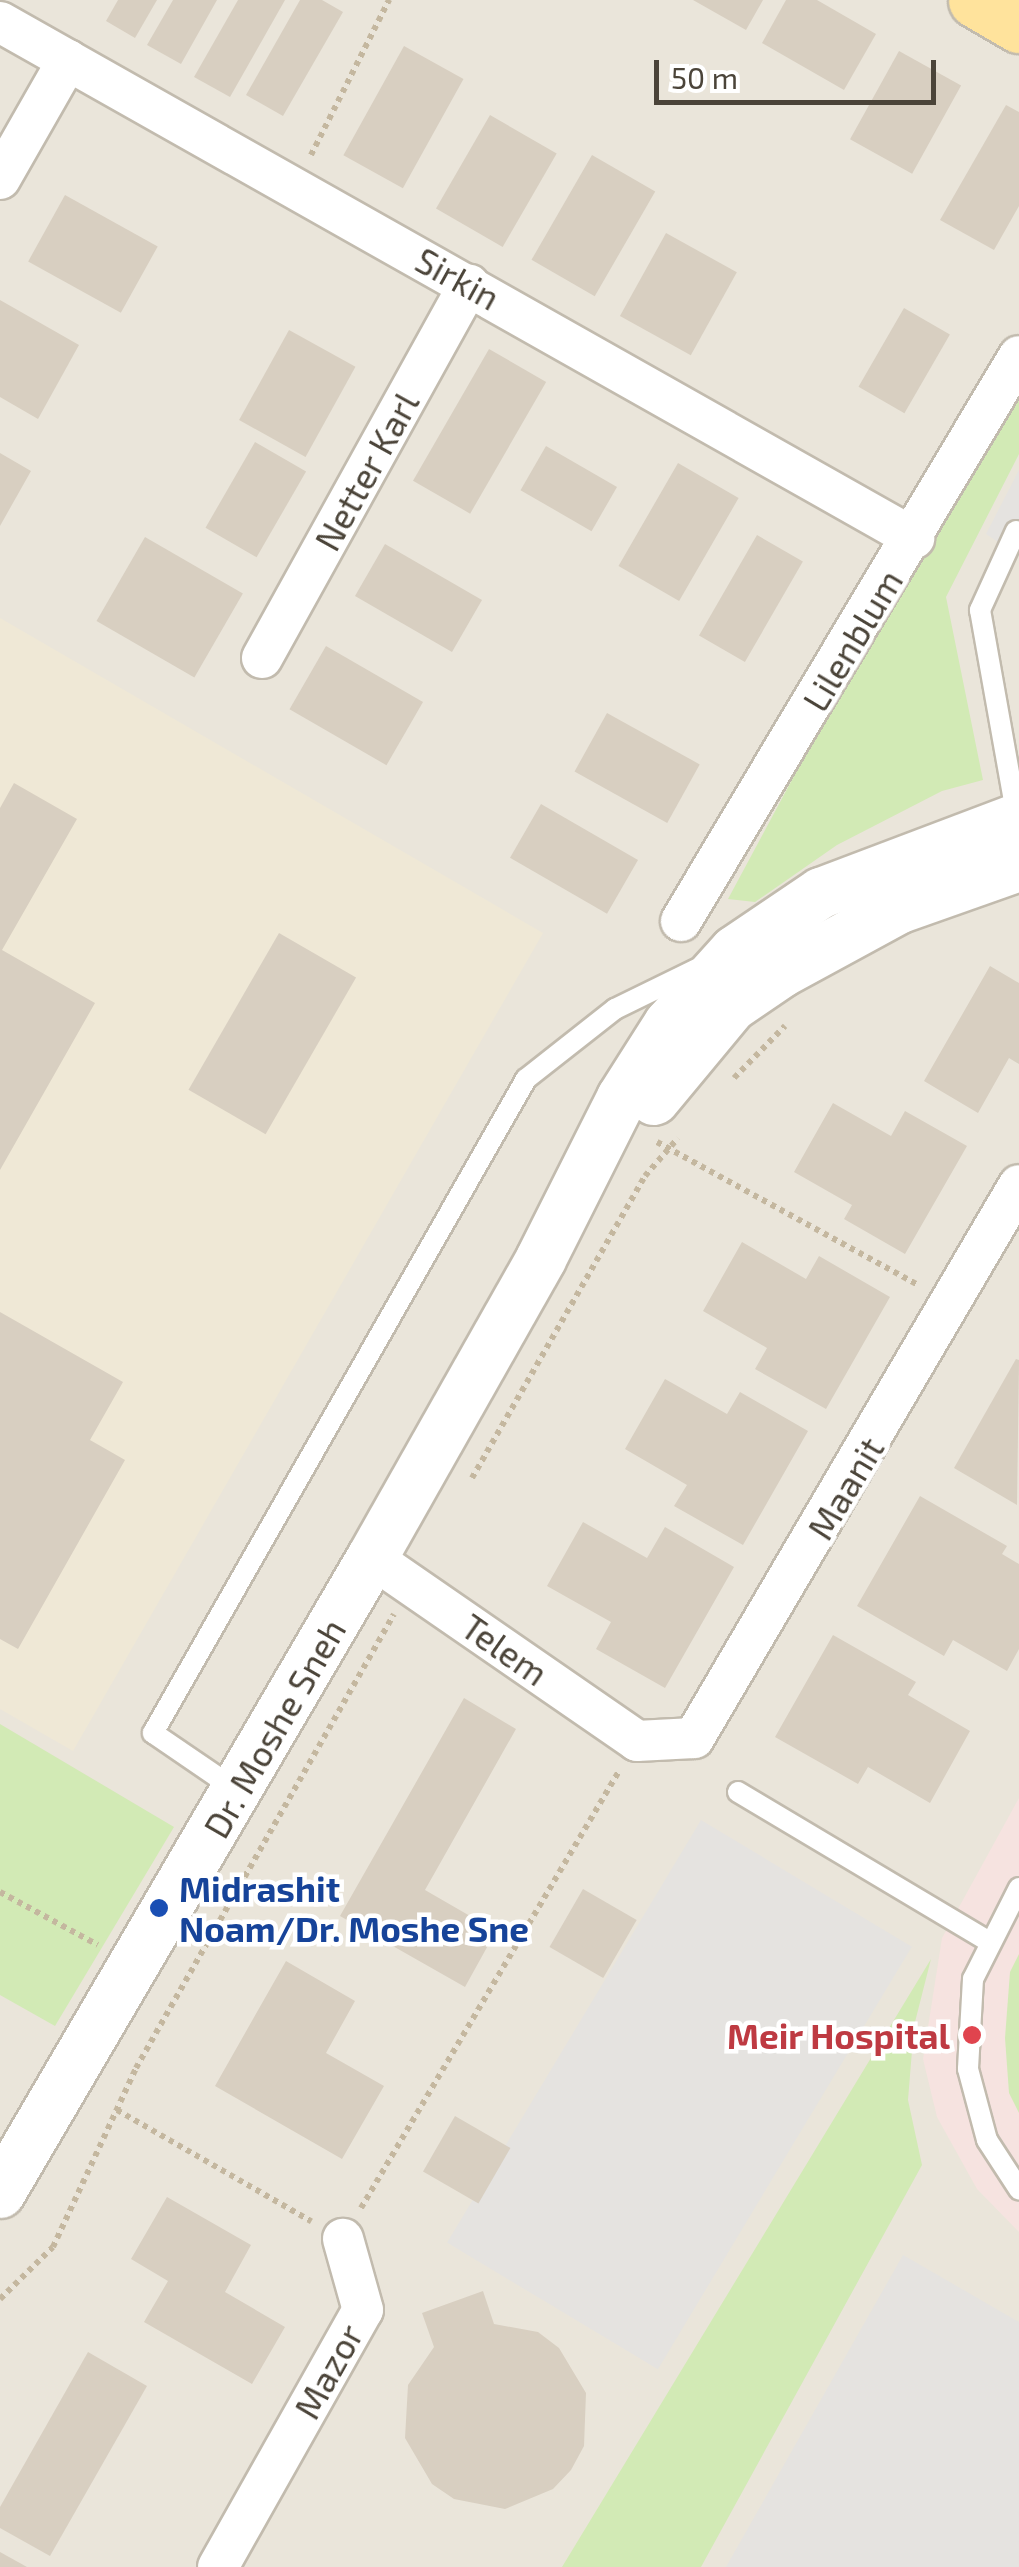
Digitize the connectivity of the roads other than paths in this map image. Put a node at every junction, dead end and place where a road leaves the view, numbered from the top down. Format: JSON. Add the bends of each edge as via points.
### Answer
{"nodes":[{"id":1,"x":976,"y":0,"type":"edge"},
{"id":2,"x":0,"y":22,"type":"edge"},
{"id":3,"x":1019,"y":25,"type":"edge"},
{"id":4,"x":68,"y":60,"type":"junction"},
{"id":5,"x":0,"y":179,"type":"edge"},
{"id":6,"x":469,"y":284,"type":"junction"},
{"id":7,"x":1019,"y":356,"type":"edge"},
{"id":8,"x":1016,"y":531,"type":"dead end"},
{"id":9,"x":914,"y":538,"type":"junction"},
{"id":10,"x":262,"y":658,"type":"dead end"},
{"id":11,"x":1018,"y":833,"type":"edge"},
{"id":12,"x":681,"y":922,"type":"dead end"},
{"id":13,"x":735,"y":951,"type":"junction"},
{"id":14,"x":1019,"y":1185,"type":"edge"},
{"id":15,"x":541,"y":1259,"type":"junction"},
{"id":16,"x":392,"y":1571,"type":"junction"},
{"id":17,"x":637,"y":1740,"type":"joint"},
{"id":18,"x":238,"y":1791,"type":"junction"},
{"id":19,"x":738,"y":1792,"type":"dead end"},
{"id":20,"x":1019,"y":1888,"type":"edge"},
{"id":21,"x":988,"y":1941,"type":"junction"},
{"id":22,"x":1019,"y":2189,"type":"edge"},
{"id":23,"x":0,"y":2193,"type":"edge"},
{"id":24,"x":343,"y":2239,"type":"road end"},
{"id":25,"x":218,"y":2567,"type":"edge"}],
"edges":[{"from":1,"to":3,"type":"main road"},
{"from":2,"to":4,"type":"street","name":"Sirkin"},
{"from":4,"to":5,"type":"street"},
{"from":4,"to":6,"type":"street","name":"Sirkin"},
{"from":6,"to":9,"type":"street","name":"Sirkin"},
{"from":6,"to":10,"type":"street","name":"Netter Karl"},
{"from":7,"to":9,"type":"street","name":"Lilenblum"},
{"from":8,"to":11,"type":"lane","via":[[980,610]]},
{"from":9,"to":12,"type":"street","name":"Lilenblum"},
{"from":11,"to":13,"type":"street","name":"Dr. Moshe Sneh","via":[[852,879]]},
{"from":11,"to":15,"type":"street","name":"Dr. Moshe Sneh","via":[[732,1006],[690,1052],[651,1139]]},
{"from":13,"to":15,"type":"street","name":"Dr. Moshe Sneh","via":[[678,1012],[622,1098]]},
{"from":13,"to":18,"type":"lane","via":[[615,1009],[526,1079],[153,1733]]},
{"from":14,"to":17,"type":"street","name":"Maanit","via":[[694,1738]]},
{"from":15,"to":16,"type":"street","name":"Dr. Moshe Sneh"},
{"from":16,"to":17,"type":"street","name":"Telem"},
{"from":16,"to":18,"type":"street","name":"Dr. Moshe Sneh"},
{"from":18,"to":23,"type":"street","name":"Dr. Moshe Sneh"},
{"from":19,"to":21,"type":"lane"},
{"from":20,"to":21,"type":"lane"},
{"from":21,"to":22,"type":"lane","via":[[973,1980],[968,2068],[987,2140]]},
{"from":24,"to":25,"type":"street","name":"Mazor","via":[[363,2310]]}]}
